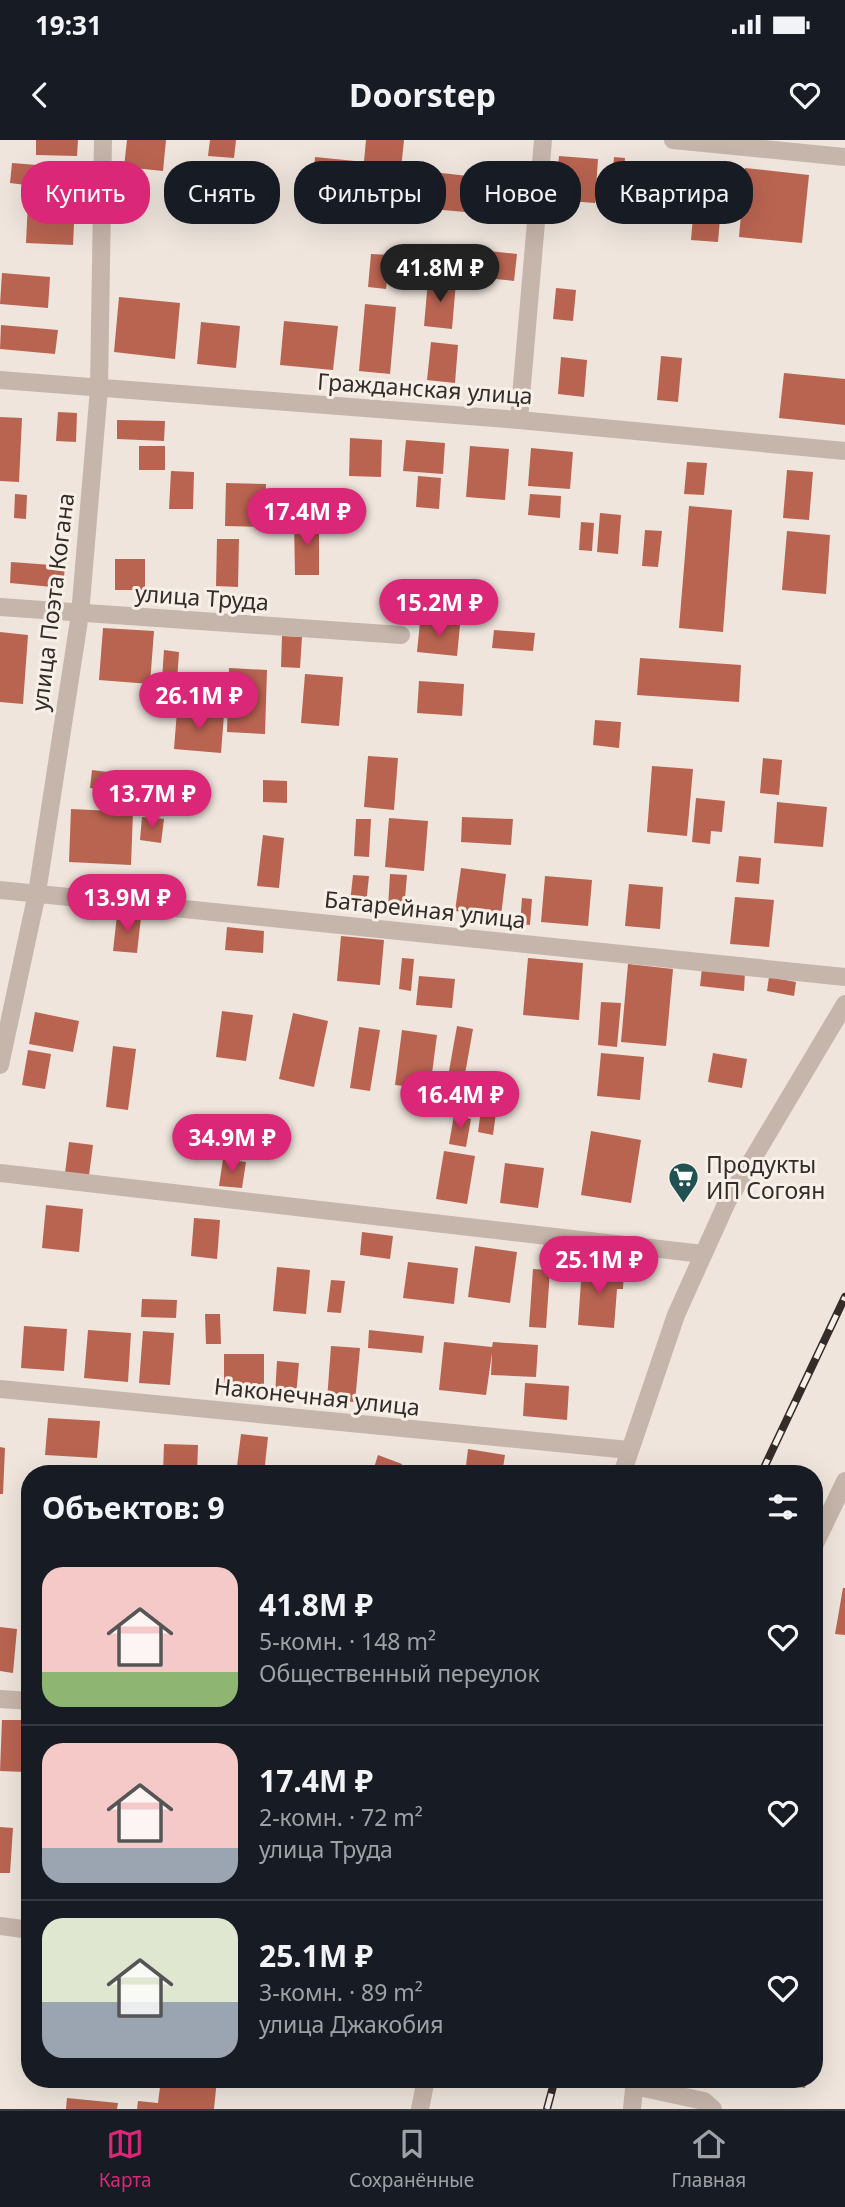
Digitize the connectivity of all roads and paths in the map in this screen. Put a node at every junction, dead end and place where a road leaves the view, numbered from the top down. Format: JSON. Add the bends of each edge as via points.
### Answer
{"nodes":[{"id":1,"x":103,"y":140,"type":"edge"},
{"id":2,"x":542,"y":140,"type":"edge"},
{"id":3,"x":673,"y":140,"type":"edge"},
{"id":4,"x":845,"y":157,"type":"edge"},
{"id":5,"x":0,"y":380,"type":"edge"},
{"id":6,"x":99,"y":389,"type":"junction"},
{"id":7,"x":519,"y":420,"type":"junction"},
{"id":8,"x":845,"y":451,"type":"edge"},
{"id":9,"x":0,"y":607,"type":"edge"},
{"id":10,"x":80,"y":614,"type":"junction"},
{"id":11,"x":401,"y":635,"type":"dead end"},
{"id":12,"x":0,"y":890,"type":"edge"},
{"id":13,"x":37,"y":894,"type":"junction"},
{"id":14,"x":845,"y":977,"type":"edge"},
{"id":15,"x":845,"y":1004,"type":"edge"},
{"id":16,"x":0,"y":1065,"type":"edge"},
{"id":17,"x":0,"y":1173,"type":"edge"},
{"id":18,"x":703,"y":1254,"type":"junction"},
{"id":19,"x":0,"y":1390,"type":"edge"},
{"id":20,"x":629,"y":1450,"type":"junction"},
{"id":21,"x":625,"y":1465,"type":"edge"},
{"id":22,"x":845,"y":1481,"type":"edge"},
{"id":23,"x":823,"y":1527,"type":"edge"},
{"id":24,"x":0,"y":1699,"type":"edge"},
{"id":25,"x":21,"y":1700,"type":"edge"},
{"id":26,"x":0,"y":1927,"type":"edge"},
{"id":27,"x":21,"y":1929,"type":"edge"},
{"id":28,"x":424,"y":2088,"type":"edge"},
{"id":29,"x":634,"y":2088,"type":"edge"},
{"id":30,"x":656,"y":2088,"type":"edge"},
{"id":31,"x":420,"y":2109,"type":"edge"},
{"id":32,"x":632,"y":2109,"type":"edge"},
{"id":33,"x":713,"y":2109,"type":"edge"}],
"edges":[{"from":1,"to":6,"type":"street","name":"улица Поэта Когана"},
{"from":2,"to":7,"type":"street"},
{"from":3,"to":4,"type":"street"},
{"from":5,"to":6,"type":"street","name":"Гражданская улица"},
{"from":6,"to":7,"type":"street","name":"Гражданская улица"},
{"from":6,"to":10,"type":"street","name":"улица Поэта Когана"},
{"from":7,"to":8,"type":"street","name":"Гражданская улица"},
{"from":9,"to":10,"type":"street","name":"улица Труда"},
{"from":10,"to":11,"type":"street","name":"улица Труда"},
{"from":10,"to":13,"type":"street","name":"улица Поэта Когана"},
{"from":12,"to":13,"type":"street","name":"Батарейная улица"},
{"from":13,"to":14,"type":"street","name":"Батарейная улица"},
{"from":13,"to":16,"type":"street","name":"улица Поэта Когана"},
{"from":15,"to":18,"type":"street","via":[[727,1202]]},
{"from":17,"to":18,"type":"street"},
{"from":18,"to":20,"type":"street","via":[[676,1315]]},
{"from":19,"to":20,"type":"street","name":"Наконечная улица"},
{"from":20,"to":21,"type":"street"},
{"from":22,"to":23,"type":"street"},
{"from":24,"to":25,"type":"street"},
{"from":26,"to":27,"type":"street"},
{"from":28,"to":31,"type":"street"},
{"from":29,"to":32,"type":"street"},
{"from":30,"to":33,"type":"street","via":[[704,2101]]}]}
